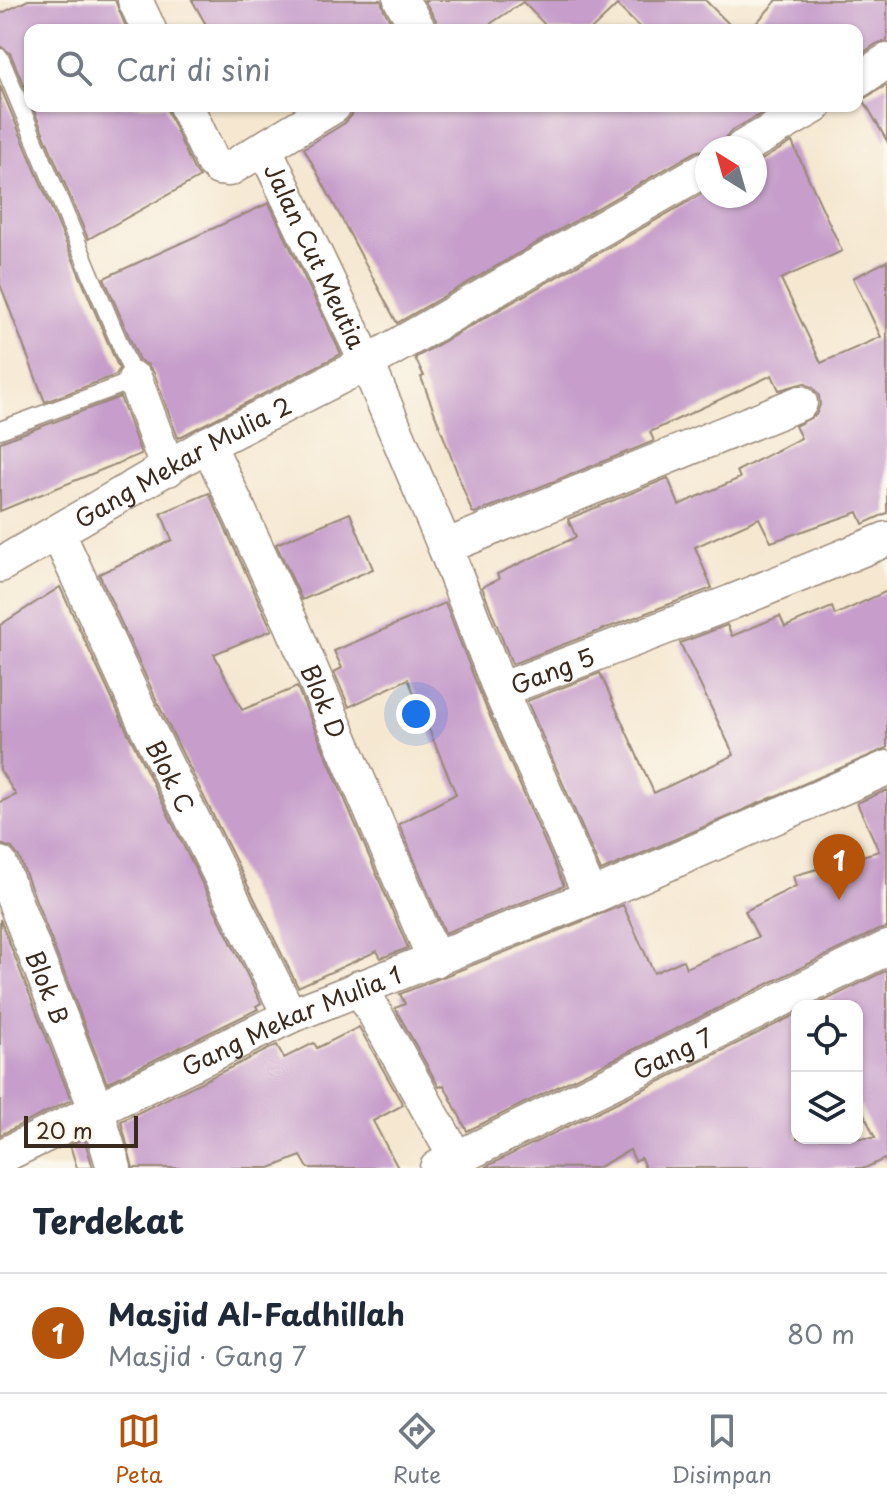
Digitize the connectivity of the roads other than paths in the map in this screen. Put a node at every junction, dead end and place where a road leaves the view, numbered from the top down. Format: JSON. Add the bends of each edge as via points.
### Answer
{"nodes":[{"id":1,"x":135,"y":0,"type":"edge"},
{"id":2,"x":401,"y":0,"type":"edge"},
{"id":3,"x":146,"y":24,"type":"edge"},
{"id":4,"x":415,"y":24,"type":"edge"},
{"id":5,"x":0,"y":57,"type":"edge"},
{"id":6,"x":887,"y":61,"type":"edge"},
{"id":7,"x":863,"y":77,"type":"edge"},
{"id":8,"x":189,"y":112,"type":"edge"},
{"id":9,"x":324,"y":112,"type":"edge"},
{"id":10,"x":805,"y":112,"type":"edge"},
{"id":11,"x":763,"y":136,"type":"edge"},
{"id":12,"x":265,"y":149,"type":"junction"},
{"id":13,"x":695,"y":175,"type":"edge"},
{"id":14,"x":367,"y":363,"type":"junction"},
{"id":15,"x":135,"y":380,"type":"junction"},
{"id":16,"x":800,"y":403,"type":"dead end"},
{"id":17,"x":0,"y":430,"type":"edge"},
{"id":18,"x":208,"y":444,"type":"junction"},
{"id":19,"x":168,"y":469,"type":"junction"},
{"id":20,"x":58,"y":533,"type":"junction"},
{"id":21,"x":887,"y":539,"type":"edge"},
{"id":22,"x":445,"y":547,"type":"junction"},
{"id":23,"x":0,"y":565,"type":"edge"},
{"id":24,"x":500,"y":690,"type":"junction"},
{"id":25,"x":887,"y":768,"type":"edge"},
{"id":26,"x":0,"y":864,"type":"edge"},
{"id":27,"x":591,"y":897,"type":"junction"},
{"id":28,"x":887,"y":948,"type":"edge"},
{"id":29,"x":435,"y":960,"type":"junction"},
{"id":30,"x":360,"y":987,"type":"junction"},
{"id":31,"x":290,"y":1016,"type":"junction"},
{"id":32,"x":97,"y":1111,"type":"junction"},
{"id":33,"x":0,"y":1157,"type":"edge"},
{"id":34,"x":447,"y":1163,"type":"edge"},
{"id":35,"x":114,"y":1168,"type":"edge"}],
"edges":[{"from":1,"to":3,"type":"street"},
{"from":2,"to":4,"type":"street"},
{"from":5,"to":15,"type":"lane"},
{"from":6,"to":7,"type":"street"},
{"from":8,"to":12,"type":"street","via":[[219,168],[229,169]]},
{"from":9,"to":12,"type":"street"},
{"from":10,"to":11,"type":"street"},
{"from":12,"to":14,"type":"street","name":"Jalan Cut Meutia"},
{"from":13,"to":14,"type":"street","name":"Gang Mekar Mulia 2"},
{"from":14,"to":18,"type":"street","name":"Gang Mekar Mulia 2"},
{"from":14,"to":22,"type":"street","name":"Gang 5"},
{"from":15,"to":17,"type":"lane"},
{"from":15,"to":19,"type":"street"},
{"from":16,"to":22,"type":"street"},
{"from":18,"to":19,"type":"street","name":"Gang Mekar Mulia 2"},
{"from":18,"to":29,"type":"street","name":"Blok D","via":[[292,625]]},
{"from":19,"to":20,"type":"street","name":"Gang Mekar Mulia 2"},
{"from":20,"to":23,"type":"street","name":"Gang Mekar Mulia 2"},
{"from":20,"to":31,"type":"street","name":"Blok C"},
{"from":21,"to":24,"type":"street","name":"Gang 5"},
{"from":22,"to":24,"type":"street","name":"Gang 5"},
{"from":24,"to":27,"type":"street"},
{"from":25,"to":27,"type":"street","name":"Gang Mekar Mulia 1"},
{"from":26,"to":32,"type":"street","name":"Blok B"},
{"from":27,"to":29,"type":"street","name":"Gang Mekar Mulia 1"},
{"from":28,"to":34,"type":"street","name":"Gang 7"},
{"from":29,"to":30,"type":"street","name":"Gang Mekar Mulia 1"},
{"from":30,"to":31,"type":"street","name":"Gang Mekar Mulia 1"},
{"from":30,"to":34,"type":"street","name":"Gang 7"},
{"from":31,"to":32,"type":"street","name":"Gang Mekar Mulia 1"},
{"from":32,"to":33,"type":"street","name":"Gang Mekar Mulia 1"},
{"from":32,"to":35,"type":"street"}]}
